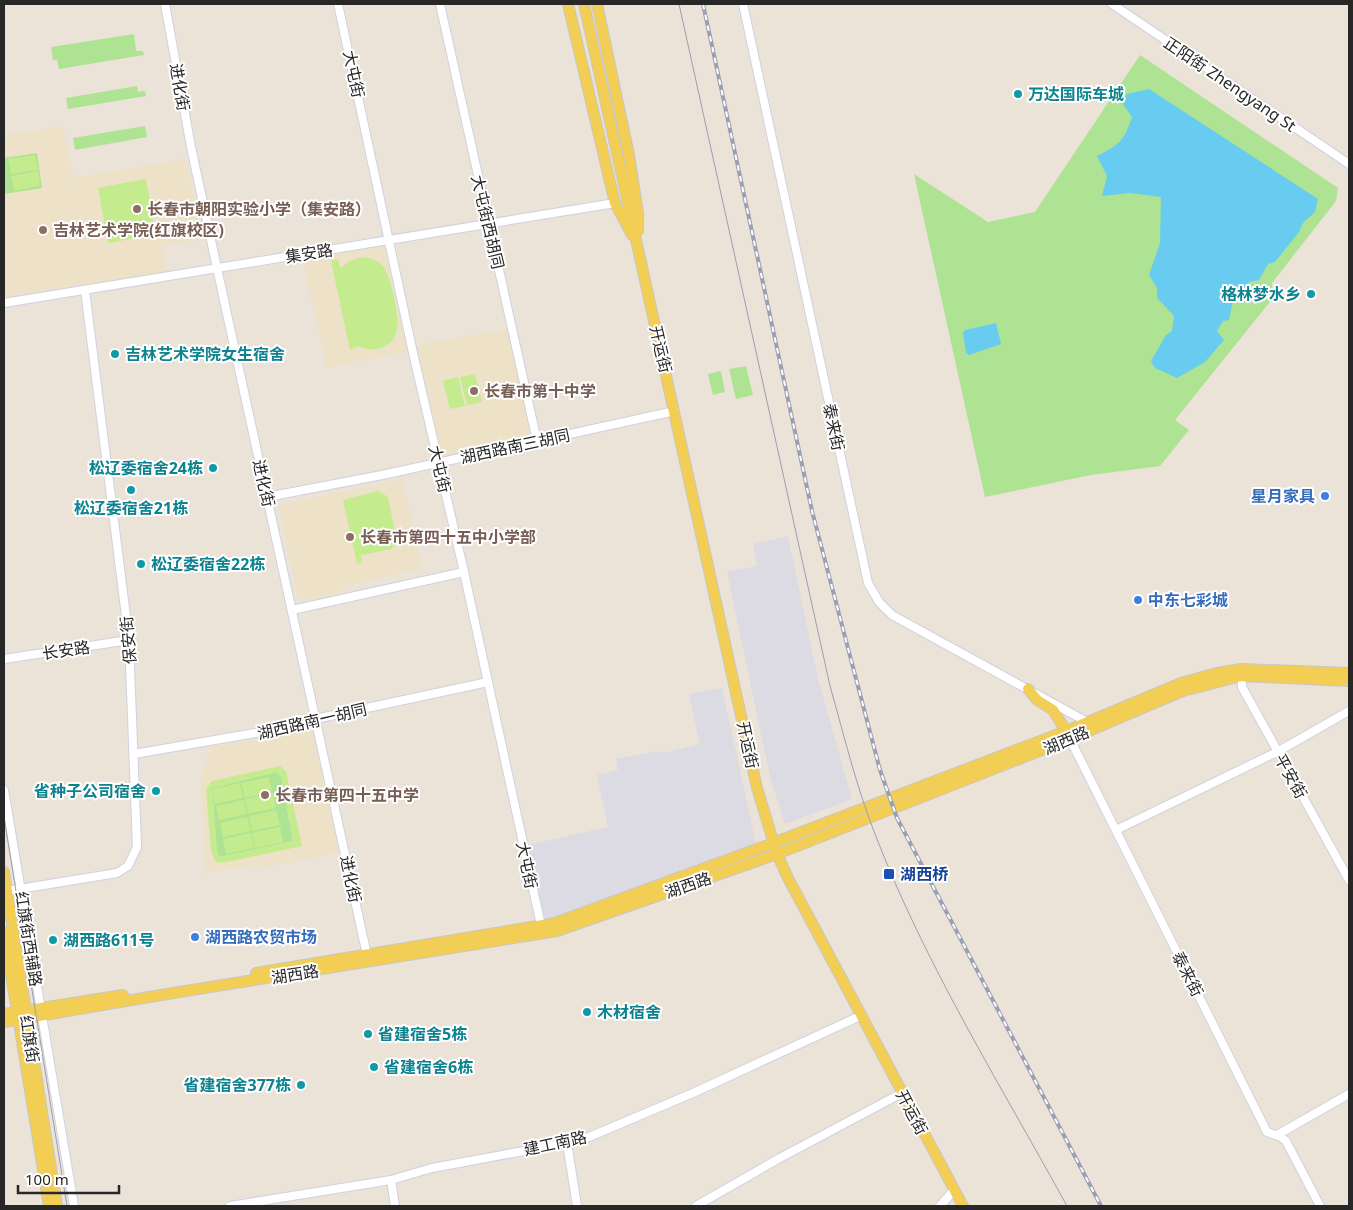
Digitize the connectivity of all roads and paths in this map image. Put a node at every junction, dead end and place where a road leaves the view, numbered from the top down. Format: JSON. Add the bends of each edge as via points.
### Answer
{"nodes":[{"id":1,"x":165,"y":4,"type":"edge"},
{"id":2,"x":338,"y":4,"type":"edge"},
{"id":3,"x":440,"y":4,"type":"edge"},
{"id":4,"x":568,"y":4,"type":"edge"},
{"id":5,"x":584,"y":4,"type":"edge"},
{"id":6,"x":597,"y":4,"type":"edge"},
{"id":7,"x":744,"y":4,"type":"edge"},
{"id":8,"x":1112,"y":4,"type":"edge"},
{"id":9,"x":1349,"y":164,"type":"edge"},
{"id":10,"x":614,"y":203,"type":"junction"},
{"id":11,"x":489,"y":223,"type":"junction"},
{"id":12,"x":390,"y":240,"type":"junction"},
{"id":13,"x":638,"y":244,"type":"junction"},
{"id":14,"x":217,"y":268,"type":"junction"},
{"id":15,"x":85,"y":290,"type":"junction"},
{"id":16,"x":4,"y":304,"type":"edge"},
{"id":17,"x":675,"y":411,"type":"junction"},
{"id":18,"x":537,"y":441,"type":"junction"},
{"id":19,"x":439,"y":462,"type":"junction"},
{"id":20,"x":267,"y":497,"type":"junction"},
{"id":21,"x":464,"y":572,"type":"junction"},
{"id":22,"x":292,"y":610,"type":"junction"},
{"id":23,"x":129,"y":640,"type":"junction"},
{"id":24,"x":4,"y":659,"type":"edge"},
{"id":25,"x":1241,"y":673,"type":"junction"},
{"id":26,"x":1349,"y":673,"type":"edge"},
{"id":27,"x":1349,"y":681,"type":"edge"},
{"id":28,"x":488,"y":682,"type":"junction"},
{"id":29,"x":1028,"y":689,"type":"junction"},
{"id":30,"x":1349,"y":711,"type":"edge"},
{"id":31,"x":317,"y":720,"type":"junction"},
{"id":32,"x":1087,"y":722,"type":"junction"},
{"id":33,"x":1097,"y":727,"type":"junction"},
{"id":34,"x":1068,"y":735,"type":"junction"},
{"id":35,"x":1277,"y":752,"type":"junction"},
{"id":36,"x":134,"y":754,"type":"junction"},
{"id":37,"x":4,"y":790,"type":"edge"},
{"id":38,"x":1116,"y":830,"type":"junction"},
{"id":39,"x":773,"y":843,"type":"junction"},
{"id":40,"x":777,"y":854,"type":"junction"},
{"id":41,"x":4,"y":872,"type":"edge"},
{"id":42,"x":1349,"y":880,"type":"edge"},
{"id":43,"x":20,"y":889,"type":"junction"},
{"id":44,"x":7,"y":891,"type":"junction"},
{"id":45,"x":542,"y":930,"type":"junction"},
{"id":46,"x":4,"y":932,"type":"edge"},
{"id":47,"x":368,"y":958,"type":"junction"},
{"id":48,"x":41,"y":1012,"type":"junction"},
{"id":49,"x":4,"y":1014,"type":"edge"},
{"id":50,"x":22,"y":1015,"type":"junction"},
{"id":51,"x":860,"y":1016,"type":"junction"},
{"id":52,"x":4,"y":1022,"type":"edge"},
{"id":53,"x":902,"y":1093,"type":"junction"},
{"id":54,"x":1349,"y":1094,"type":"edge"},
{"id":55,"x":1288,"y":1128,"type":"junction"},
{"id":56,"x":1277,"y":1135,"type":"junction"},
{"id":57,"x":1286,"y":1141,"type":"junction"},
{"id":58,"x":567,"y":1143,"type":"junction"},
{"id":59,"x":391,"y":1180,"type":"junction"},
{"id":60,"x":955,"y":1189,"type":"junction"},
{"id":61,"x":49,"y":1206,"type":"edge"},
{"id":62,"x":56,"y":1206,"type":"edge"},
{"id":63,"x":74,"y":1206,"type":"edge"},
{"id":64,"x":230,"y":1206,"type":"edge"},
{"id":65,"x":395,"y":1206,"type":"edge"},
{"id":66,"x":576,"y":1206,"type":"edge"},
{"id":67,"x":696,"y":1206,"type":"edge"},
{"id":68,"x":940,"y":1206,"type":"edge"},
{"id":69,"x":963,"y":1206,"type":"edge"},
{"id":70,"x":1320,"y":1206,"type":"edge"}],
"edges":[{"from":1,"to":14,"type":"street","name":"进化街"},
{"from":2,"to":12,"type":"street","name":"大屯街"},
{"from":3,"to":11,"type":"street","name":"大屯街西胡同"},
{"from":4,"to":10,"type":"main road","name":"开运街"},
{"from":5,"to":13,"type":"main road","name":"开运街"},
{"from":6,"to":13,"type":"main road","name":"开运街","via":[[629,155],[638,213]]},
{"from":7,"to":29,"type":"street","name":"泰来街","via":[[868,583],[892,615]]},
{"from":8,"to":9,"type":"street","name":"正阳街 Zhengyang St"},
{"from":10,"to":11,"type":"street","name":"集安路"},
{"from":10,"to":13,"type":"main road","name":"开运街"},
{"from":11,"to":12,"type":"street","name":"集安路"},
{"from":11,"to":18,"type":"street","name":"大屯街西胡同"},
{"from":12,"to":14,"type":"street","name":"集安路"},
{"from":12,"to":19,"type":"street","name":"大屯街"},
{"from":13,"to":17,"type":"main road","name":"开运街"},
{"from":14,"to":15,"type":"street","name":"集安路"},
{"from":14,"to":20,"type":"street","name":"进化街"},
{"from":15,"to":16,"type":"street","name":"集安路"},
{"from":15,"to":23,"type":"street","name":"保安街"},
{"from":17,"to":18,"type":"street","name":"湖西路南三胡同"},
{"from":17,"to":39,"type":"main road","name":"开运街","via":[[757,788]]},
{"from":18,"to":19,"type":"street","name":"湖西路南三胡同"},
{"from":19,"to":20,"type":"street","name":"湖西路南三胡同"},
{"from":19,"to":21,"type":"street","name":"大屯街"},
{"from":20,"to":22,"type":"street","name":"进化街"},
{"from":21,"to":22,"type":"street"},
{"from":21,"to":28,"type":"street","name":"大屯街"},
{"from":22,"to":31,"type":"street","name":"进化街"},
{"from":23,"to":24,"type":"street","name":"长安路"},
{"from":23,"to":36,"type":"street","name":"保安街"},
{"from":25,"to":26,"type":"main road","name":"湖西路"},
{"from":25,"to":27,"type":"main road","name":"湖西路"},
{"from":25,"to":32,"type":"main road","name":"湖西路","via":[[1217,673],[1181,684]]},
{"from":25,"to":33,"type":"main road","name":"湖西路","via":[[1183,691]]},
{"from":25,"to":35,"type":"street","name":"平安街","via":[[1242,687]]},
{"from":28,"to":31,"type":"street","name":"湖西路南一胡同"},
{"from":28,"to":45,"type":"street","name":"大屯街"},
{"from":29,"to":32,"type":"street","name":"泰来街"},
{"from":29,"to":34,"type":"main road","via":[[1037,700],[1053,710]]},
{"from":30,"to":35,"type":"street"},
{"from":31,"to":36,"type":"street","name":"湖西路南一胡同","via":[[313,724]]},
{"from":31,"to":47,"type":"street","name":"进化街"},
{"from":32,"to":33,"type":"street","name":"泰来街"},
{"from":32,"to":34,"type":"main road","name":"湖西路"},
{"from":33,"to":34,"type":"main road","name":"湖西路"},
{"from":34,"to":38,"type":"street","name":"泰来街"},
{"from":34,"to":39,"type":"main road","name":"湖西路"},
{"from":34,"to":40,"type":"main road","name":"湖西路"},
{"from":35,"to":38,"type":"street"},
{"from":35,"to":42,"type":"street","name":"平安街"},
{"from":36,"to":43,"type":"street","name":"保安街","via":[[137,847],[128,866],[118,872]]},
{"from":37,"to":43,"type":"street","name":"红旗街西辅路"},
{"from":38,"to":56,"type":"street","name":"泰来街","via":[[1268,1132]]},
{"from":39,"to":40,"type":"main road","name":"开运街"},
{"from":39,"to":45,"type":"main road","name":"湖西路"},
{"from":40,"to":45,"type":"main road","name":"湖西路"},
{"from":40,"to":51,"type":"main road","name":"开运街"},
{"from":41,"to":44,"type":"main road","name":"红旗街"},
{"from":43,"to":44,"type":"street","name":"保安街"},
{"from":43,"to":48,"type":"street","name":"红旗街西辅路"},
{"from":44,"to":50,"type":"main road","name":"红旗街"},
{"from":45,"to":47,"type":"main road","name":"湖西路"},
{"from":46,"to":50,"type":"main road","name":"红旗街"},
{"from":47,"to":48,"type":"main road","name":"湖西路"},
{"from":48,"to":50,"type":"main road","name":"湖西路"},
{"from":48,"to":63,"type":"street","name":"红旗街西辅路"},
{"from":49,"to":50,"type":"main road","name":"湖西路"},
{"from":50,"to":52,"type":"main road","name":"湖西路"},
{"from":50,"to":61,"type":"main road","name":"红旗街"},
{"from":50,"to":62,"type":"main road","name":"红旗街"},
{"from":51,"to":53,"type":"main road","name":"开运街"},
{"from":51,"to":58,"type":"street","name":"建工南路","via":[[624,1124]]},
{"from":53,"to":60,"type":"main road","name":"开运街"},
{"from":53,"to":67,"type":"street"},
{"from":54,"to":55,"type":"street"},
{"from":55,"to":56,"type":"street"},
{"from":55,"to":57,"type":"street"},
{"from":56,"to":57,"type":"street","name":"泰来街"},
{"from":57,"to":70,"type":"street","name":"泰来街"},
{"from":58,"to":59,"type":"street","name":"建工南路","via":[[461,1161]]},
{"from":58,"to":66,"type":"street"},
{"from":59,"to":64,"type":"street","name":"建工南路"},
{"from":59,"to":65,"type":"street"},
{"from":60,"to":68,"type":"street"},
{"from":60,"to":69,"type":"main road","name":"开运街"}]}
